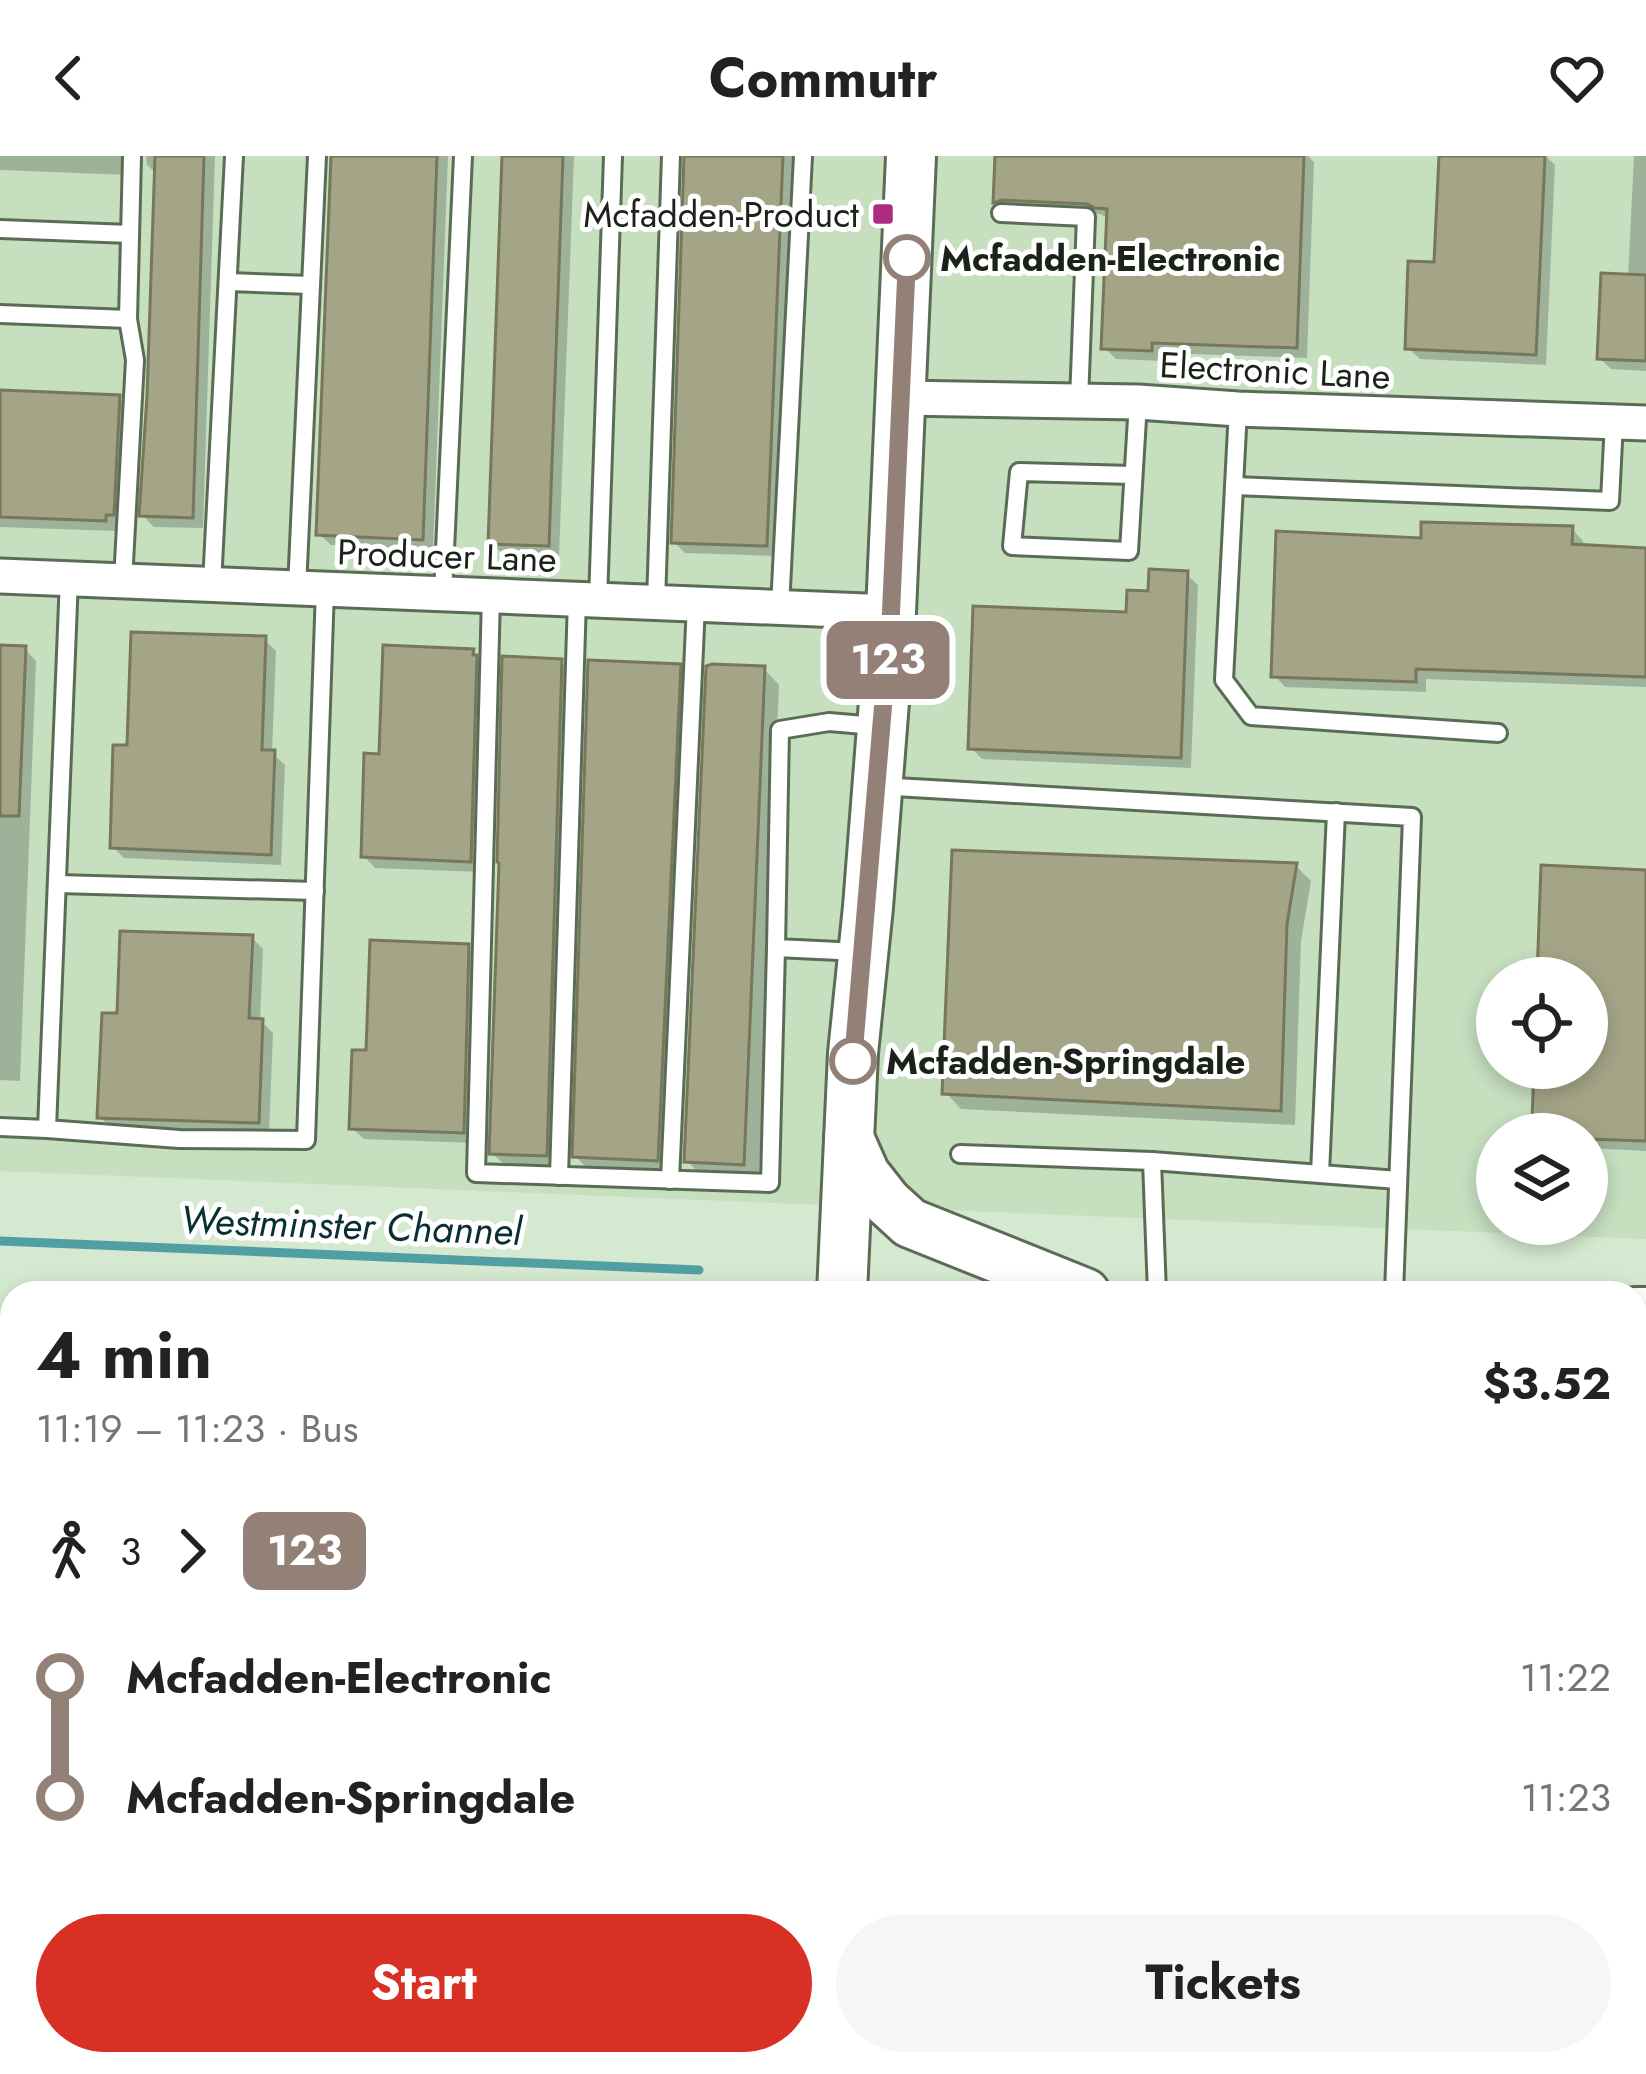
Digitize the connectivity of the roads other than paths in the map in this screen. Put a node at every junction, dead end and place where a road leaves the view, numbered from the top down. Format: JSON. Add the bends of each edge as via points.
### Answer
{"nodes":[{"id":1,"x":132,"y":156,"type":"edge"},
{"id":2,"x":233,"y":156,"type":"edge"},
{"id":3,"x":317,"y":156,"type":"edge"},
{"id":4,"x":464,"y":156,"type":"edge"},
{"id":5,"x":613,"y":156,"type":"edge"},
{"id":6,"x":671,"y":156,"type":"edge"},
{"id":7,"x":803,"y":156,"type":"edge"},
{"id":8,"x":911,"y":156,"type":"edge"},
{"id":9,"x":1000,"y":213,"type":"dead end"},
{"id":10,"x":0,"y":229,"type":"edge"},
{"id":11,"x":130,"y":234,"type":"junction"},
{"id":12,"x":229,"y":282,"type":"junction"},
{"id":13,"x":311,"y":285,"type":"junction"},
{"id":14,"x":0,"y":314,"type":"edge"},
{"id":15,"x":128,"y":319,"type":"junction"},
{"id":16,"x":901,"y":398,"type":"junction"},
{"id":17,"x":1079,"y":401,"type":"junction"},
{"id":18,"x":1138,"y":402,"type":"junction"},
{"id":19,"x":1238,"y":409,"type":"junction"},
{"id":20,"x":1630,"y":423,"type":"edge"},
{"id":21,"x":1133,"y":475,"type":"junction"},
{"id":22,"x":1234,"y":486,"type":"junction"},
{"id":23,"x":0,"y":576,"type":"edge"},
{"id":24,"x":69,"y":578,"type":"junction"},
{"id":25,"x":123,"y":581,"type":"junction"},
{"id":26,"x":212,"y":584,"type":"junction"},
{"id":27,"x":311,"y":588,"type":"junction"},
{"id":28,"x":442,"y":594,"type":"junction"},
{"id":29,"x":491,"y":596,"type":"junction"},
{"id":30,"x":588,"y":600,"type":"junction"},
{"id":31,"x":656,"y":602,"type":"junction"},
{"id":32,"x":697,"y":604,"type":"junction"},
{"id":33,"x":780,"y":607,"type":"junction"},
{"id":34,"x":891,"y":612,"type":"junction"},
{"id":35,"x":883,"y":727,"type":"junction"},
{"id":36,"x":1498,"y":733,"type":"dead end"},
{"id":37,"x":878,"y":786,"type":"junction"},
{"id":38,"x":1336,"y":812,"type":"junction"},
{"id":39,"x":58,"y":884,"type":"junction"},
{"id":40,"x":315,"y":891,"type":"junction"},
{"id":41,"x":776,"y":948,"type":"junction"},
{"id":42,"x":863,"y":952,"type":"junction"},
{"id":43,"x":0,"y":1127,"type":"edge"},
{"id":44,"x":47,"y":1129,"type":"junction"},
{"id":45,"x":849,"y":1138,"type":"junction"},
{"id":46,"x":960,"y":1154,"type":"dead end"},
{"id":47,"x":1152,"y":1161,"type":"junction"},
{"id":48,"x":1320,"y":1174,"type":"junction"},
{"id":49,"x":559,"y":1176,"type":"junction"},
{"id":50,"x":670,"y":1180,"type":"junction"},
{"id":51,"x":1398,"y":1180,"type":"junction"},
{"id":52,"x":843,"y":1281,"type":"edge"},
{"id":53,"x":1054,"y":1281,"type":"edge"},
{"id":54,"x":1156,"y":1281,"type":"edge"},
{"id":55,"x":1394,"y":1281,"type":"edge"}],
"edges":[{"from":1,"to":11,"type":"lane"},
{"from":2,"to":12,"type":"lane"},
{"from":3,"to":13,"type":"lane"},
{"from":4,"to":28,"type":"lane"},
{"from":5,"to":30,"type":"lane"},
{"from":6,"to":31,"type":"lane"},
{"from":7,"to":33,"type":"lane"},
{"from":8,"to":16,"type":"street"},
{"from":9,"to":17,"type":"lane","via":[[1086,217]]},
{"from":10,"to":11,"type":"lane"},
{"from":11,"to":15,"type":"lane"},
{"from":12,"to":13,"type":"lane"},
{"from":12,"to":26,"type":"lane"},
{"from":13,"to":27,"type":"lane"},
{"from":14,"to":15,"type":"lane"},
{"from":15,"to":25,"type":"lane","via":[[135,360]]},
{"from":16,"to":17,"type":"street","name":"Electronic Lane"},
{"from":16,"to":34,"type":"street"},
{"from":17,"to":18,"type":"street","name":"Electronic Lane"},
{"from":18,"to":19,"type":"street","name":"Electronic Lane"},
{"from":18,"to":21,"type":"lane"},
{"from":19,"to":20,"type":"street","name":"Electronic Lane"},
{"from":19,"to":22,"type":"lane"},
{"from":20,"to":22,"type":"lane","via":[[1610,501]]},
{"from":21,"to":21,"type":"lane","via":[[1129,551],[1012,546],[1019,472]]},
{"from":22,"to":36,"type":"lane","via":[[1224,680],[1251,716]]},
{"from":23,"to":24,"type":"street","name":"Producer Lane"},
{"from":24,"to":25,"type":"street","name":"Producer Lane"},
{"from":24,"to":39,"type":"lane"},
{"from":25,"to":26,"type":"street","name":"Producer Lane"},
{"from":26,"to":27,"type":"street","name":"Producer Lane"},
{"from":27,"to":28,"type":"street","name":"Producer Lane"},
{"from":27,"to":40,"type":"lane"},
{"from":28,"to":29,"type":"street","name":"Producer Lane"},
{"from":29,"to":30,"type":"street","name":"Producer Lane"},
{"from":29,"to":49,"type":"lane","via":[[476,1173]]},
{"from":30,"to":31,"type":"street","name":"Producer Lane"},
{"from":30,"to":49,"type":"lane"},
{"from":31,"to":32,"type":"street","name":"Producer Lane"},
{"from":32,"to":33,"type":"street","name":"Producer Lane"},
{"from":32,"to":50,"type":"lane"},
{"from":33,"to":34,"type":"street","name":"Producer Lane"},
{"from":34,"to":35,"type":"street"},
{"from":35,"to":37,"type":"street"},
{"from":35,"to":41,"type":"lane","via":[[829,722],[780,730]]},
{"from":37,"to":38,"type":"lane"},
{"from":37,"to":42,"type":"street"},
{"from":38,"to":48,"type":"lane"},
{"from":38,"to":51,"type":"lane","via":[[1412,817]]},
{"from":39,"to":40,"type":"lane"},
{"from":39,"to":44,"type":"lane"},
{"from":40,"to":44,"type":"lane","via":[[306,1140]]},
{"from":41,"to":42,"type":"lane"},
{"from":41,"to":50,"type":"lane","via":[[770,1183]]},
{"from":42,"to":45,"type":"street"},
{"from":43,"to":44,"type":"lane"},
{"from":45,"to":52,"type":"street"},
{"from":45,"to":53,"type":"street","via":[[865,1174],[910,1223]]},
{"from":46,"to":47,"type":"lane"},
{"from":47,"to":48,"type":"lane"},
{"from":47,"to":54,"type":"lane"},
{"from":48,"to":51,"type":"lane"},
{"from":49,"to":50,"type":"lane"},
{"from":51,"to":55,"type":"lane"}]}
